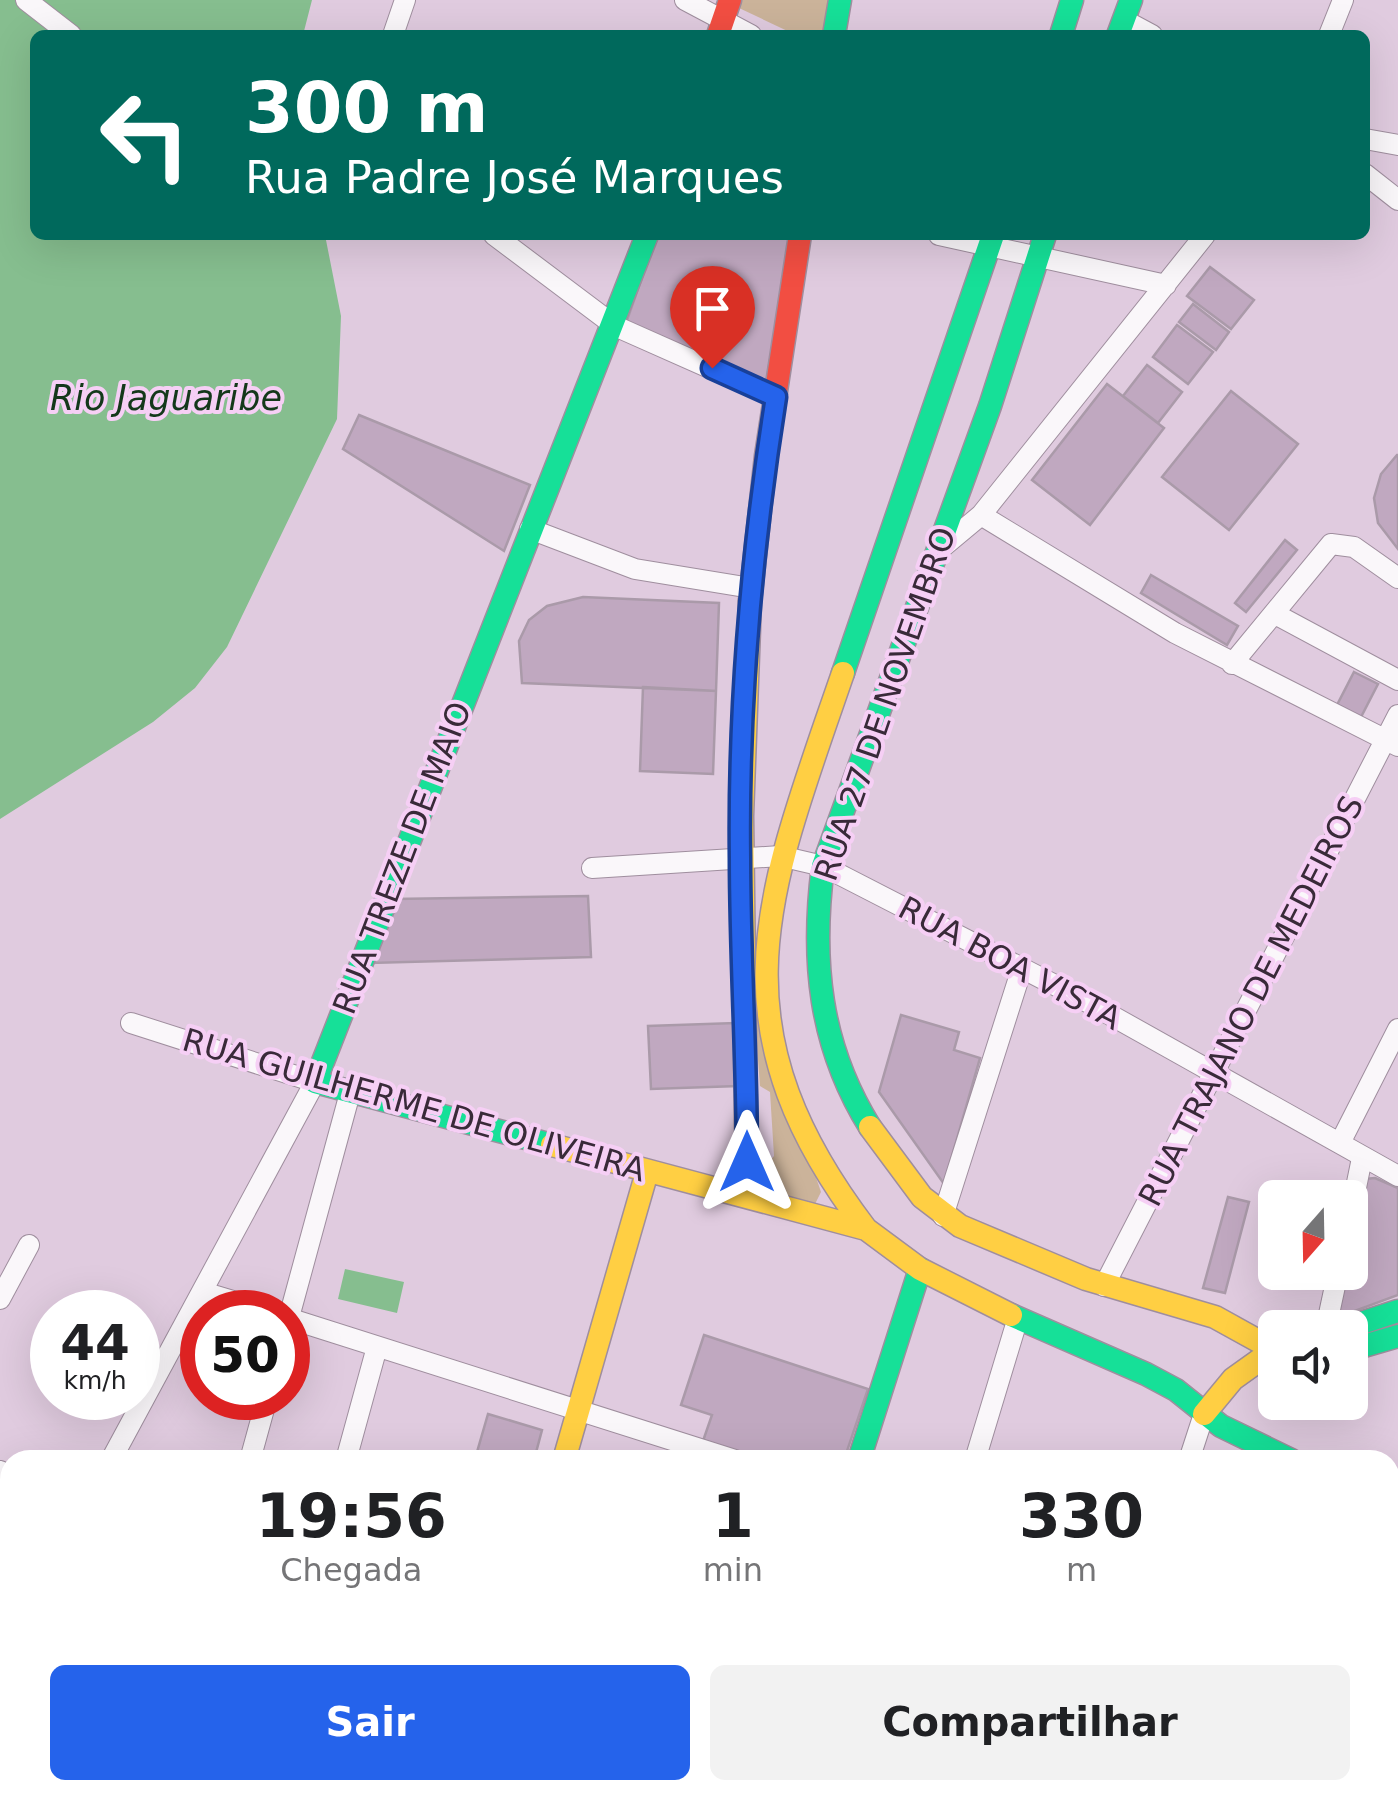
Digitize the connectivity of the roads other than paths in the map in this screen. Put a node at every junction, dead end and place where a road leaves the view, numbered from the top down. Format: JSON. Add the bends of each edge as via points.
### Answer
{"nodes":[{"id":1,"x":26,"y":0,"type":"edge"},
{"id":2,"x":405,"y":0,"type":"edge"},
{"id":3,"x":684,"y":0,"type":"edge"},
{"id":4,"x":840,"y":0,"type":"edge"},
{"id":5,"x":1343,"y":0,"type":"edge"},
{"id":6,"x":1067,"y":2,"type":"edge"},
{"id":7,"x":724,"y":18,"type":"edge"},
{"id":8,"x":65,"y":30,"type":"edge"},
{"id":9,"x":396,"y":30,"type":"edge"},
{"id":10,"x":835,"y":30,"type":"edge"},
{"id":11,"x":1062,"y":30,"type":"edge"},
{"id":12,"x":1331,"y":30,"type":"edge"},
{"id":13,"x":1370,"y":140,"type":"edge"},
{"id":14,"x":1398,"y":145,"type":"edge"},
{"id":15,"x":1370,"y":178,"type":"edge"},
{"id":16,"x":1398,"y":200,"type":"edge"},
{"id":17,"x":501,"y":240,"type":"edge"},
{"id":18,"x":645,"y":240,"type":"edge"},
{"id":19,"x":799,"y":240,"type":"edge"},
{"id":20,"x":992,"y":240,"type":"edge"},
{"id":21,"x":1201,"y":240,"type":"edge"},
{"id":22,"x":1042,"y":244,"type":"edge"},
{"id":23,"x":1166,"y":285,"type":"junction"},
{"id":24,"x":615,"y":326,"type":"junction"},
{"id":25,"x":776,"y":397,"type":"junction"},
{"id":26,"x":981,"y":515,"type":"junction"},
{"id":27,"x":530,"y":529,"type":"junction"},
{"id":28,"x":937,"y":552,"type":"junction"},
{"id":29,"x":1398,"y":578,"type":"edge"},
{"id":30,"x":751,"y":588,"type":"junction"},
{"id":31,"x":1275,"y":614,"type":"junction"},
{"id":32,"x":1232,"y":664,"type":"junction"},
{"id":33,"x":1398,"y":680,"type":"edge"},
{"id":34,"x":1398,"y":715,"type":"edge"},
{"id":35,"x":1392,"y":742,"type":"edge"},
{"id":36,"x":780,"y":856,"type":"junction"},
{"id":37,"x":740,"y":861,"type":"junction"},
{"id":38,"x":823,"y":866,"type":"junction"},
{"id":39,"x":592,"y":868,"type":"dead end"},
{"id":40,"x":1022,"y":968,"type":"junction"},
{"id":41,"x":130,"y":1023,"type":"dead end"},
{"id":42,"x":1398,"y":1029,"type":"edge"},
{"id":43,"x":1215,"y":1072,"type":"junction"},
{"id":44,"x":315,"y":1082,"type":"junction"},
{"id":45,"x":350,"y":1093,"type":"junction"},
{"id":46,"x":1340,"y":1143,"type":"junction"},
{"id":47,"x":1362,"y":1158,"type":"junction"},
{"id":48,"x":648,"y":1172,"type":"junction"},
{"id":49,"x":1398,"y":1176,"type":"edge"},
{"id":50,"x":1357,"y":1180,"type":"edge"},
{"id":51,"x":747,"y":1196,"type":"junction"},
{"id":52,"x":944,"y":1216,"type":"junction"},
{"id":53,"x":866,"y":1229,"type":"junction"},
{"id":54,"x":29,"y":1245,"type":"dead end"},
{"id":55,"x":920,"y":1269,"type":"junction"},
{"id":56,"x":1104,"y":1286,"type":"junction"},
{"id":57,"x":204,"y":1290,"type":"edge"},
{"id":58,"x":296,"y":1290,"type":"edge"},
{"id":59,"x":0,"y":1299,"type":"edge"},
{"id":60,"x":1398,"y":1311,"type":"edge"},
{"id":61,"x":1017,"y":1321,"type":"junction"},
{"id":62,"x":1368,"y":1321,"type":"edge"},
{"id":63,"x":310,"y":1326,"type":"edge"},
{"id":64,"x":180,"y":1334,"type":"edge"},
{"id":65,"x":1258,"y":1336,"type":"edge"},
{"id":66,"x":1398,"y":1336,"type":"edge"},
{"id":67,"x":1368,"y":1345,"type":"edge"},
{"id":68,"x":377,"y":1347,"type":"junction"},
{"id":69,"x":1258,"y":1361,"type":"edge"},
{"id":70,"x":579,"y":1409,"type":"junction"},
{"id":71,"x":1204,"y":1414,"type":"junction"},
{"id":72,"x":261,"y":1420,"type":"edge"},
{"id":73,"x":116,"y":1450,"type":"edge"},
{"id":74,"x":253,"y":1450,"type":"edge"},
{"id":75,"x":349,"y":1450,"type":"edge"},
{"id":76,"x":567,"y":1450,"type":"edge"},
{"id":77,"x":704,"y":1450,"type":"edge"},
{"id":78,"x":862,"y":1450,"type":"edge"},
{"id":79,"x":978,"y":1450,"type":"edge"},
{"id":80,"x":1193,"y":1450,"type":"edge"},
{"id":81,"x":1272,"y":1450,"type":"edge"}],
"edges":[{"from":1,"to":8,"type":"street"},
{"from":2,"to":9,"type":"street"},
{"from":3,"to":7,"type":"street"},
{"from":4,"to":10,"type":"main road"},
{"from":5,"to":12,"type":"street"},
{"from":6,"to":11,"type":"main road"},
{"from":13,"to":14,"type":"street"},
{"from":15,"to":16,"type":"street"},
{"from":17,"to":24,"type":"street"},
{"from":18,"to":24,"type":"main road","name":"RUA TREZE DE MAIO"},
{"from":19,"to":25,"type":"main road"},
{"from":20,"to":22,"type":"street"},
{"from":20,"to":36,"type":"main road","name":"RUA 27 DE NOVEMBRO"},
{"from":21,"to":23,"type":"street"},
{"from":22,"to":23,"type":"street"},
{"from":22,"to":28,"type":"main road","name":"RUA 27 DE NOVEMBRO"},
{"from":23,"to":26,"type":"street"},
{"from":24,"to":25,"type":"street"},
{"from":24,"to":27,"type":"main road","name":"RUA TREZE DE MAIO"},
{"from":25,"to":30,"type":"main road"},
{"from":26,"to":28,"type":"street"},
{"from":26,"to":32,"type":"street"},
{"from":27,"to":30,"type":"street","via":[[635,569]]},
{"from":27,"to":44,"type":"main road","name":"RUA TREZE DE MAIO"},
{"from":28,"to":38,"type":"main road","name":"RUA 27 DE NOVEMBRO"},
{"from":29,"to":31,"type":"street","via":[[1342,542],[1323,550]]},
{"from":30,"to":37,"type":"main road"},
{"from":31,"to":32,"type":"street"},
{"from":31,"to":33,"type":"street"},
{"from":32,"to":35,"type":"street"},
{"from":34,"to":35,"type":"street","name":"RUA TRAJANO DE MEDEIROS"},
{"from":35,"to":43,"type":"street","name":"RUA TRAJANO DE MEDEIROS"},
{"from":36,"to":37,"type":"street","name":"RUA BOA VISTA"},
{"from":36,"to":38,"type":"street","name":"RUA BOA VISTA"},
{"from":36,"to":53,"type":"main road","name":"RUA 27 DE NOVEMBRO","via":[[765,953],[770,1045],[812,1156]]},
{"from":37,"to":39,"type":"street","name":"RUA BOA VISTA"},
{"from":37,"to":51,"type":"main road"},
{"from":38,"to":40,"type":"street","name":"RUA BOA VISTA"},
{"from":38,"to":52,"type":"main road","name":"RUA 27 DE NOVEMBRO","via":[[817,987],[832,1056],[884,1149]]},
{"from":40,"to":43,"type":"street","name":"RUA BOA VISTA"},
{"from":40,"to":52,"type":"street"},
{"from":41,"to":44,"type":"street","name":"RUA GUILHERME DE OLIVEIRA"},
{"from":42,"to":46,"type":"street"},
{"from":43,"to":46,"type":"street","name":"RUA BOA VISTA"},
{"from":43,"to":56,"type":"street","name":"RUA TRAJANO DE MEDEIROS"},
{"from":44,"to":45,"type":"main road","name":"RUA GUILHERME DE OLIVEIRA"},
{"from":44,"to":57,"type":"street","name":"RUA TREZE DE MAIO"},
{"from":45,"to":48,"type":"main road","name":"RUA GUILHERME DE OLIVEIRA"},
{"from":45,"to":58,"type":"street"},
{"from":46,"to":47,"type":"street","name":"RUA BOA VISTA"},
{"from":47,"to":49,"type":"street","name":"RUA BOA VISTA"},
{"from":47,"to":50,"type":"street"},
{"from":48,"to":51,"type":"main road","name":"RUA GUILHERME DE OLIVEIRA"},
{"from":48,"to":70,"type":"main road"},
{"from":51,"to":53,"type":"main road","name":"RUA GUILHERME DE OLIVEIRA"},
{"from":52,"to":56,"type":"main road","name":"RUA 27 DE NOVEMBRO"},
{"from":53,"to":55,"type":"main road","name":"RUA GUILHERME DE OLIVEIRA"},
{"from":54,"to":59,"type":"street"},
{"from":55,"to":61,"type":"main road","name":"RUA GUILHERME DE OLIVEIRA"},
{"from":55,"to":78,"type":"main road"},
{"from":56,"to":65,"type":"main road","name":"RUA 27 DE NOVEMBRO"},
{"from":60,"to":62,"type":"main road"},
{"from":61,"to":71,"type":"main road","name":"RUA GUILHERME DE OLIVEIRA","via":[[1146,1374]]},
{"from":61,"to":79,"type":"street"},
{"from":63,"to":68,"type":"street"},
{"from":64,"to":73,"type":"street","name":"RUA TREZE DE MAIO"},
{"from":66,"to":67,"type":"main road"},
{"from":68,"to":70,"type":"street"},
{"from":68,"to":75,"type":"street"},
{"from":69,"to":71,"type":"main road"},
{"from":70,"to":76,"type":"main road"},
{"from":70,"to":77,"type":"street"},
{"from":71,"to":80,"type":"street"},
{"from":71,"to":81,"type":"main road","name":"RUA GUILHERME DE OLIVEIRA"},
{"from":72,"to":74,"type":"street"}]}
